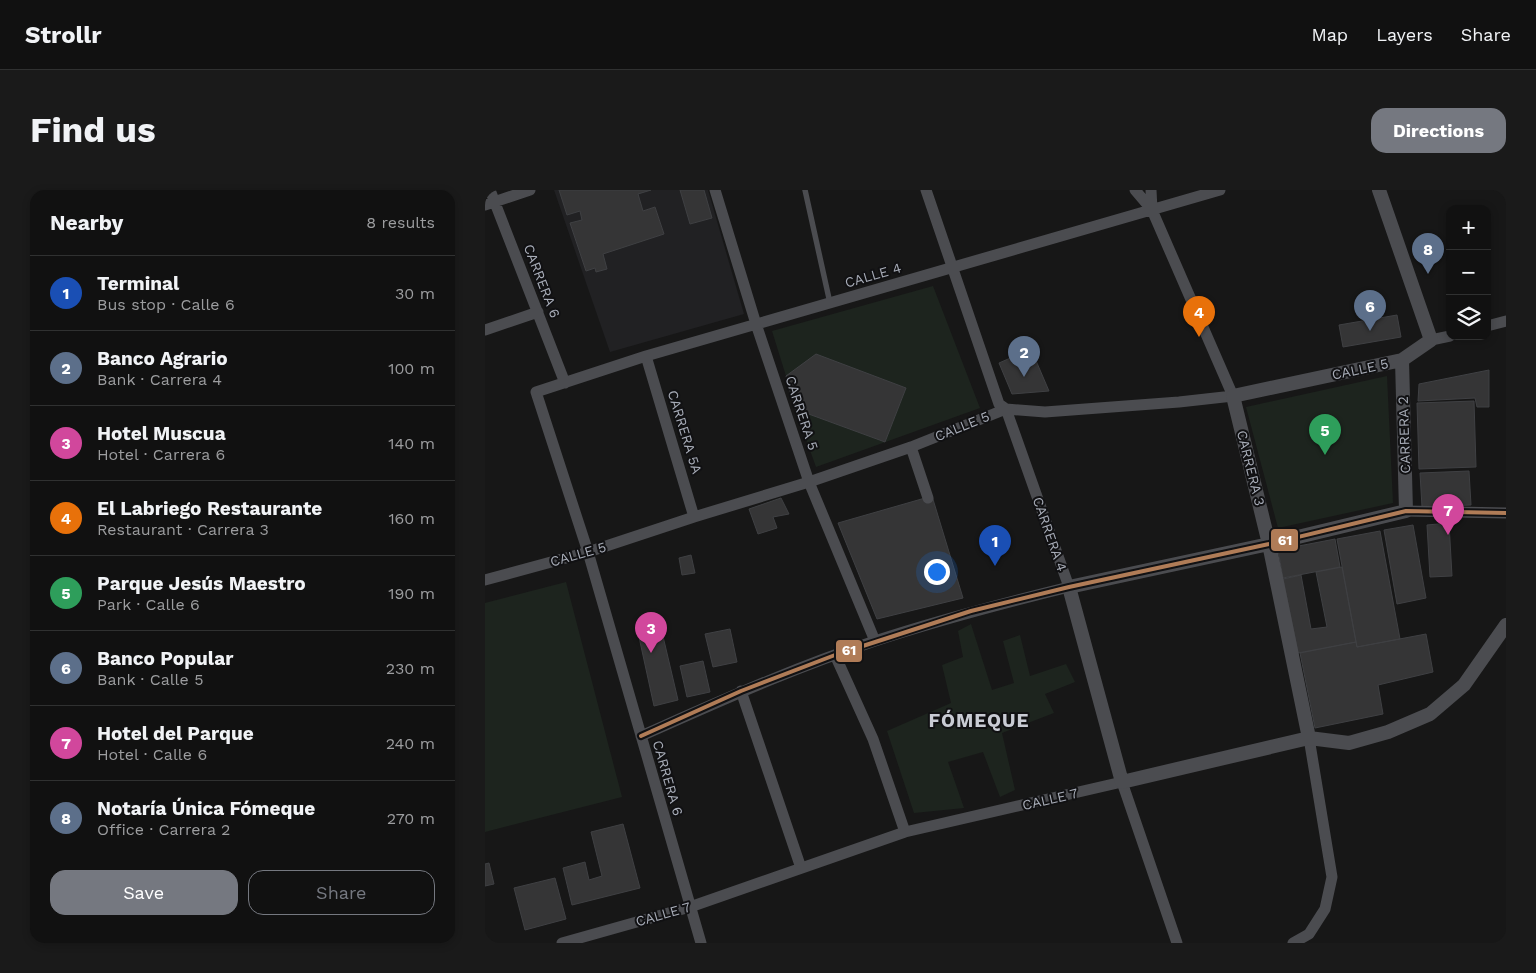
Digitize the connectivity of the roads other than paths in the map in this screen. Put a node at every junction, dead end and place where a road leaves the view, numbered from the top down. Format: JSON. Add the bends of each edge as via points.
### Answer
{"nodes":[{"id":1,"x":490,"y":190,"type":"edge"},
{"id":2,"x":530,"y":190,"type":"edge"},
{"id":3,"x":715,"y":190,"type":"edge"},
{"id":4,"x":805,"y":190,"type":"edge"},
{"id":5,"x":926,"y":190,"type":"edge"},
{"id":6,"x":1135,"y":190,"type":"edge"},
{"id":7,"x":1151,"y":190,"type":"edge"},
{"id":8,"x":1220,"y":190,"type":"edge"},
{"id":9,"x":1379,"y":190,"type":"edge"},
{"id":10,"x":490,"y":203,"type":"edge"},
{"id":11,"x":1152,"y":210,"type":"junction"},
{"id":12,"x":953,"y":269,"type":"junction"},
{"id":13,"x":830,"y":303,"type":"junction"},
{"id":14,"x":538,"y":312,"type":"junction"},
{"id":15,"x":1506,"y":322,"type":"edge"},
{"id":16,"x":756,"y":324,"type":"junction"},
{"id":17,"x":1491,"y":325,"type":"edge"},
{"id":18,"x":485,"y":330,"type":"edge"},
{"id":19,"x":1446,"y":337,"type":"edge"},
{"id":20,"x":1431,"y":340,"type":"junction"},
{"id":21,"x":646,"y":356,"type":"junction"},
{"id":22,"x":1402,"y":360,"type":"junction"},
{"id":23,"x":565,"y":383,"type":"junction"},
{"id":24,"x":536,"y":392,"type":"joint"},
{"id":25,"x":1233,"y":396,"type":"junction"},
{"id":26,"x":1006,"y":409,"type":"junction"},
{"id":27,"x":911,"y":447,"type":"junction"},
{"id":28,"x":809,"y":482,"type":"junction"},
{"id":29,"x":928,"y":498,"type":"dead end"},
{"id":30,"x":1406,"y":511,"type":"junction"},
{"id":31,"x":1506,"y":513,"type":"edge"},
{"id":32,"x":694,"y":517,"type":"junction"},
{"id":33,"x":1269,"y":544,"type":"junction"},
{"id":34,"x":588,"y":552,"type":"junction"},
{"id":35,"x":485,"y":580,"type":"edge"},
{"id":36,"x":1069,"y":587,"type":"junction"},
{"id":37,"x":1506,"y":625,"type":"edge"},
{"id":38,"x":875,"y":641,"type":"junction"},
{"id":39,"x":835,"y":655,"type":"junction"},
{"id":40,"x":741,"y":691,"type":"junction"},
{"id":41,"x":641,"y":736,"type":"junction"},
{"id":42,"x":1309,"y":738,"type":"junction"},
{"id":43,"x":1122,"y":782,"type":"junction"},
{"id":44,"x":905,"y":832,"type":"junction"},
{"id":45,"x":801,"y":868,"type":"junction"},
{"id":46,"x":690,"y":907,"type":"junction"},
{"id":47,"x":562,"y":943,"type":"edge"},
{"id":48,"x":701,"y":943,"type":"edge"},
{"id":49,"x":1177,"y":943,"type":"edge"},
{"id":50,"x":1293,"y":943,"type":"edge"}],
"edges":[{"from":1,"to":10,"type":"street","name":"CARRERA 6"},
{"from":2,"to":10,"type":"street"},
{"from":3,"to":16,"type":"street","name":"CARRERA 5"},
{"from":4,"to":13,"type":"lane"},
{"from":5,"to":12,"type":"street","name":"CARRERA 4"},
{"from":6,"to":11,"type":"street","name":"CARRERA 3"},
{"from":7,"to":11,"type":"street","name":"CARRERA 3"},
{"from":8,"to":11,"type":"street","name":"CALLE 4"},
{"from":9,"to":20,"type":"street"},
{"from":10,"to":14,"type":"street","name":"CARRERA 6"},
{"from":11,"to":12,"type":"street","name":"CALLE 4"},
{"from":11,"to":25,"type":"street","name":"CARRERA 3"},
{"from":12,"to":13,"type":"street","name":"CALLE 4"},
{"from":12,"to":26,"type":"street","name":"CARRERA 4","via":[[999,404]]},
{"from":13,"to":16,"type":"street","name":"CALLE 4"},
{"from":14,"to":18,"type":"street"},
{"from":14,"to":23,"type":"street","name":"CARRERA 6"},
{"from":15,"to":17,"type":"street"},
{"from":16,"to":21,"type":"street","name":"CALLE 4"},
{"from":16,"to":28,"type":"street","name":"CARRERA 5"},
{"from":19,"to":20,"type":"street","name":"CALLE 5"},
{"from":20,"to":22,"type":"street","name":"CALLE 5"},
{"from":21,"to":23,"type":"street","name":"CALLE 4"},
{"from":21,"to":32,"type":"street","name":"CARRERA 5A"},
{"from":22,"to":25,"type":"street","name":"CALLE 5"},
{"from":22,"to":30,"type":"street","name":"CARRERA 2"},
{"from":23,"to":24,"type":"street","name":"CALLE 4"},
{"from":24,"to":34,"type":"street","name":"CARRERA 6"},
{"from":25,"to":26,"type":"street","name":"CALLE 5","via":[[1045,412]]},
{"from":25,"to":33,"type":"street","name":"CARRERA 3"},
{"from":26,"to":27,"type":"street","name":"CALLE 5"},
{"from":26,"to":36,"type":"street","name":"CARRERA 4"},
{"from":27,"to":28,"type":"street","name":"CALLE 5"},
{"from":27,"to":29,"type":"street"},
{"from":28,"to":32,"type":"street","name":"CALLE 5"},
{"from":28,"to":38,"type":"street","name":"CARRERA 5"},
{"from":30,"to":31,"type":"street"},
{"from":30,"to":33,"type":"street"},
{"from":32,"to":34,"type":"street","name":"CALLE 5"},
{"from":33,"to":36,"type":"street"},
{"from":33,"to":42,"type":"street","name":"CARRERA 3"},
{"from":34,"to":35,"type":"street","name":"CALLE 5"},
{"from":34,"to":41,"type":"street","name":"CARRERA 6"},
{"from":36,"to":38,"type":"street"},
{"from":36,"to":43,"type":"street","name":"CARRERA 4"},
{"from":37,"to":42,"type":"street","name":"CALLE 7","via":[[1464,685],[1430,714],[1388,732],[1349,743]]},
{"from":38,"to":39,"type":"street"},
{"from":39,"to":40,"type":"street"},
{"from":39,"to":44,"type":"street","via":[[873,740]]},
{"from":40,"to":41,"type":"street"},
{"from":40,"to":45,"type":"street"},
{"from":41,"to":46,"type":"street","name":"CARRERA 6"},
{"from":42,"to":43,"type":"street","name":"CALLE 7"},
{"from":42,"to":50,"type":"street","via":[[1332,877],[1325,909],[1309,934]]},
{"from":43,"to":44,"type":"street","name":"CALLE 7"},
{"from":43,"to":49,"type":"street","name":"CARRERA 4"},
{"from":44,"to":45,"type":"street","name":"CALLE 7"},
{"from":45,"to":46,"type":"street","name":"CALLE 7"},
{"from":46,"to":47,"type":"street","name":"CALLE 7"},
{"from":46,"to":48,"type":"street","name":"CARRERA 6"}]}
